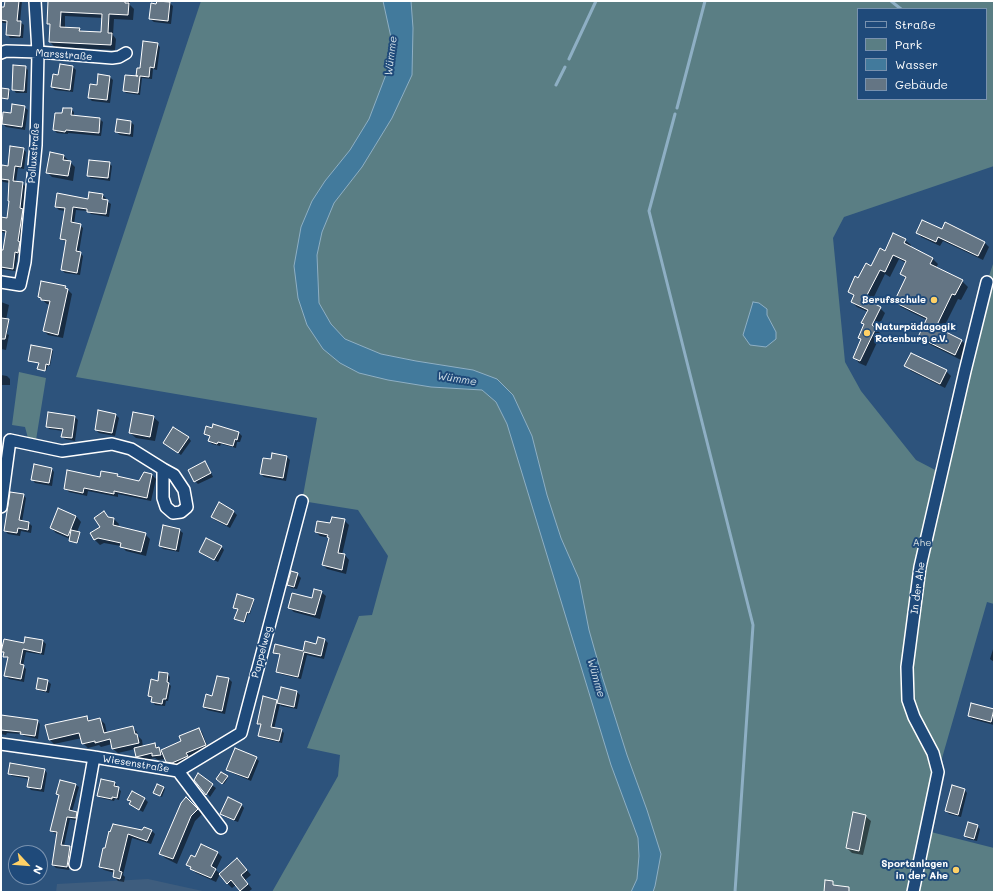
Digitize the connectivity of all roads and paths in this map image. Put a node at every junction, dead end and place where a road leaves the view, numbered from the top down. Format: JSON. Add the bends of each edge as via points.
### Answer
{"nodes":[{"id":1,"x":35,"y":1,"type":"edge"},
{"id":2,"x":38,"y":52,"type":"junction"},
{"id":3,"x":1,"y":53,"type":"edge"},
{"id":4,"x":126,"y":53,"type":"dead end"},
{"id":5,"x":1,"y":282,"type":"edge"},
{"id":6,"x":987,"y":282,"type":"dead end"},
{"id":7,"x":163,"y":469,"type":"dead end"},
{"id":8,"x":302,"y":501,"type":"dead end"},
{"id":9,"x":1,"y":507,"type":"edge"},
{"id":10,"x":1,"y":744,"type":"edge"},
{"id":11,"x":94,"y":757,"type":"junction"},
{"id":12,"x":178,"y":771,"type":"junction"},
{"id":13,"x":221,"y":828,"type":"dead end"},
{"id":14,"x":75,"y":864,"type":"dead end"},
{"id":15,"x":913,"y":892,"type":"edge"}],
"edges":[{"from":1,"to":2,"type":"street","name":"Polluxstraße"},
{"from":2,"to":3,"type":"street","name":"Marsstraße"},
{"from":2,"to":4,"type":"street","name":"Marsstraße","via":[[112,58]]},
{"from":2,"to":5,"type":"street","name":"Polluxstraße","via":[[36,145],[25,262],[20,286]]},
{"from":6,"to":15,"type":"street","name":"In der Ahe","via":[[920,567],[907,667],[908,700],[914,717],[934,753],[938,772]]},
{"from":7,"to":9,"type":"street","via":[[131,449],[112,444],[62,451],[10,440]]},
{"from":8,"to":12,"type":"street","name":"Pappelweg","via":[[241,733]]},
{"from":10,"to":11,"type":"street","name":"Wiesenstraße"},
{"from":11,"to":12,"type":"street","name":"Wiesenstraße"},
{"from":11,"to":14,"type":"street","name":"Wiesenstraße"},
{"from":12,"to":13,"type":"street","name":"Wiesenstraße"}]}
